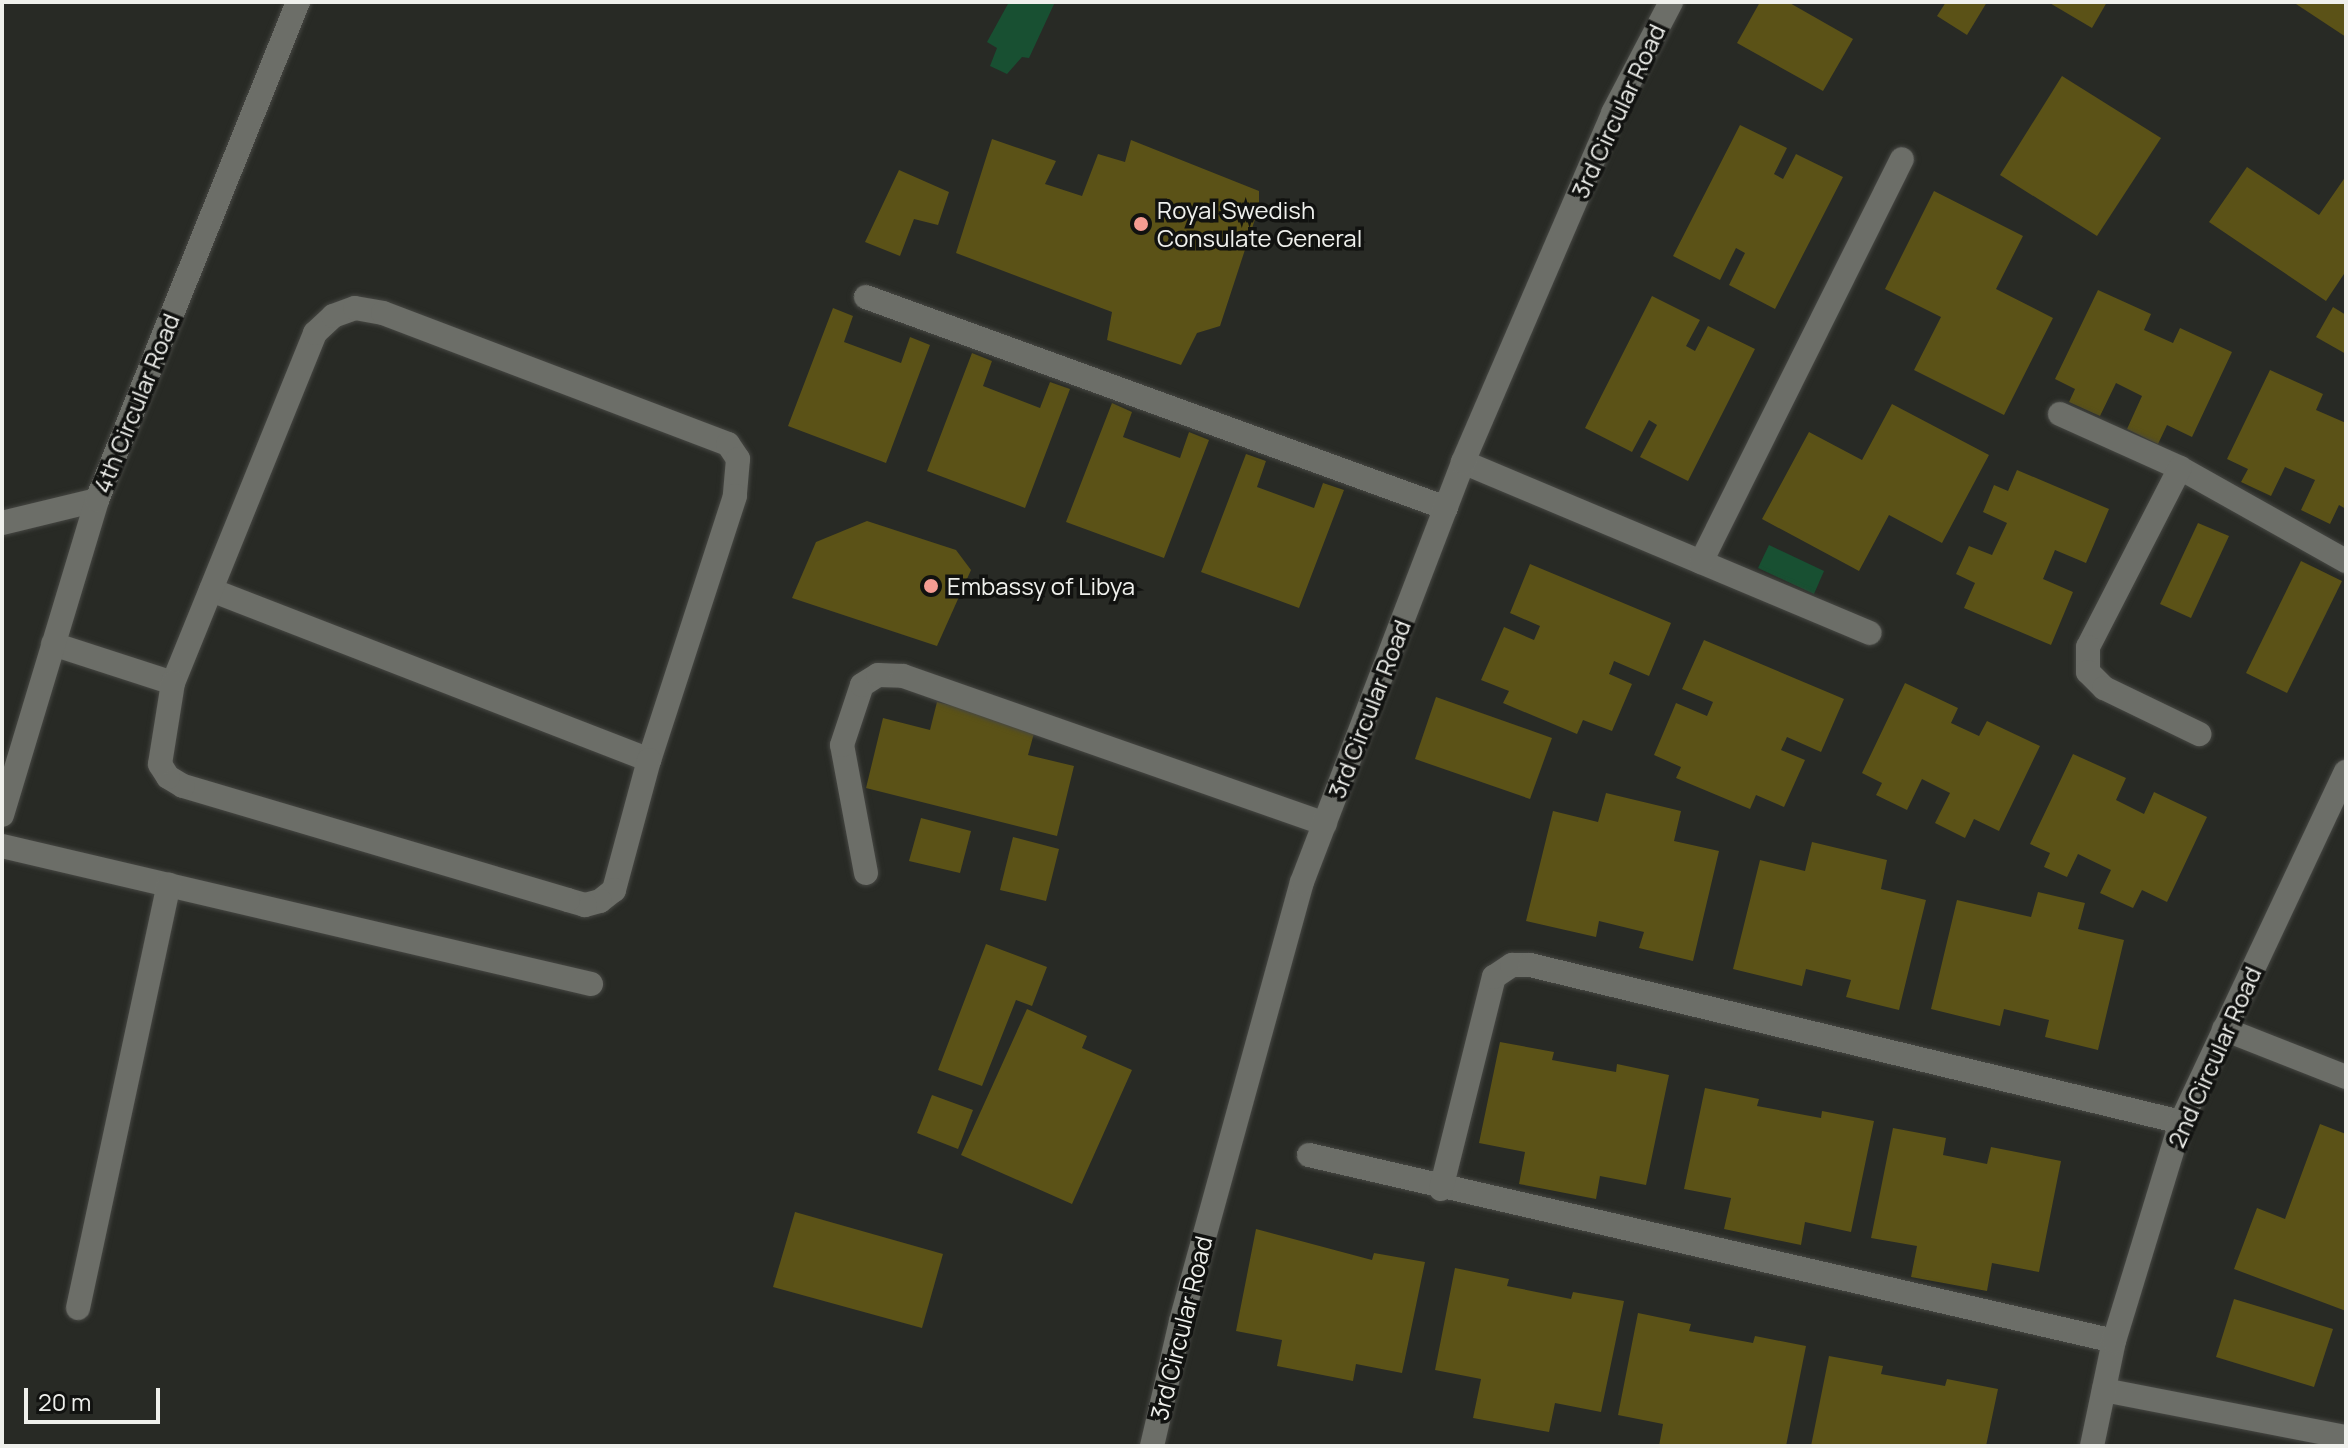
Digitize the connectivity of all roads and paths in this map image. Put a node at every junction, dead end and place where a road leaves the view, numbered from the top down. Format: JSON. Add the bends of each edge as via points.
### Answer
{"nodes":[{"id":1,"x":298,"y":2,"type":"edge"},
{"id":2,"x":1671,"y":2,"type":"edge"},
{"id":3,"x":1902,"y":159,"type":"dead end"},
{"id":4,"x":866,"y":297,"type":"dead end"},
{"id":5,"x":2060,"y":414,"type":"dead end"},
{"id":6,"x":1463,"y":462,"type":"junction"},
{"id":7,"x":2180,"y":468,"type":"junction"},
{"id":8,"x":97,"y":500,"type":"junction"},
{"id":9,"x":1446,"y":508,"type":"junction"},
{"id":10,"x":2,"y":523,"type":"edge"},
{"id":11,"x":2346,"y":561,"type":"edge"},
{"id":12,"x":1701,"y":562,"type":"junction"},
{"id":13,"x":211,"y":590,"type":"junction"},
{"id":14,"x":1869,"y":633,"type":"dead end"},
{"id":15,"x":53,"y":644,"type":"junction"},
{"id":16,"x":173,"y":683,"type":"junction"},
{"id":17,"x":2199,"y":734,"type":"dead end"},
{"id":18,"x":649,"y":760,"type":"junction"},
{"id":19,"x":2346,"y":772,"type":"edge"},
{"id":20,"x":2,"y":815,"type":"edge"},
{"id":21,"x":1325,"y":824,"type":"junction"},
{"id":22,"x":2,"y":846,"type":"edge"},
{"id":23,"x":866,"y":873,"type":"dead end"},
{"id":24,"x":169,"y":885,"type":"junction"},
{"id":25,"x":591,"y":984,"type":"dead end"},
{"id":26,"x":2224,"y":1029,"type":"junction"},
{"id":27,"x":2346,"y":1077,"type":"edge"},
{"id":28,"x":2181,"y":1122,"type":"junction"},
{"id":29,"x":1309,"y":1155,"type":"dead end"},
{"id":30,"x":1441,"y":1189,"type":"junction"},
{"id":31,"x":78,"y":1308,"type":"dead end"},
{"id":32,"x":2114,"y":1341,"type":"junction"},
{"id":33,"x":2104,"y":1390,"type":"junction"},
{"id":34,"x":2346,"y":1437,"type":"edge"},
{"id":35,"x":1152,"y":1446,"type":"edge"},
{"id":36,"x":2092,"y":1446,"type":"edge"}],
"edges":[{"from":1,"to":8,"type":"street","name":"4th Circular Road"},
{"from":2,"to":6,"type":"street","name":"3rd Circular Road","via":[[1613,113]]},
{"from":3,"to":12,"type":"street"},
{"from":4,"to":9,"type":"street"},
{"from":5,"to":7,"type":"street"},
{"from":6,"to":9,"type":"street","name":"3rd Circular Road"},
{"from":6,"to":12,"type":"street"},
{"from":7,"to":11,"type":"street"},
{"from":7,"to":17,"type":"street","via":[[2088,647],[2088,672],[2104,688]]},
{"from":8,"to":10,"type":"street"},
{"from":8,"to":15,"type":"street","name":"4th Circular Road"},
{"from":9,"to":21,"type":"street","name":"3rd Circular Road"},
{"from":12,"to":14,"type":"street"},
{"from":13,"to":16,"type":"street"},
{"from":13,"to":18,"type":"street"},
{"from":13,"to":18,"type":"street","via":[[315,333],[333,316],[355,308],[383,313],[728,444],[738,459],[740,477]]},
{"from":15,"to":16,"type":"street"},
{"from":15,"to":20,"type":"street","name":"4th Circular Road"},
{"from":16,"to":18,"type":"street","via":[[160,764],[183,786],[585,905],[614,890]]},
{"from":19,"to":26,"type":"street","name":"2nd Circular Road"},
{"from":21,"to":23,"type":"street","via":[[903,676],[878,675],[862,685],[842,745]]},
{"from":21,"to":35,"type":"street","name":"3rd Circular Road","via":[[1302,882],[1268,1003]]},
{"from":22,"to":24,"type":"street"},
{"from":24,"to":25,"type":"street"},
{"from":24,"to":31,"type":"street"},
{"from":26,"to":27,"type":"street"},
{"from":26,"to":28,"type":"street","name":"2nd Circular Road"},
{"from":28,"to":30,"type":"street","via":[[1530,965],[1512,965],[1494,977]]},
{"from":28,"to":32,"type":"street","name":"2nd Circular Road"},
{"from":29,"to":30,"type":"street"},
{"from":30,"to":32,"type":"street"},
{"from":32,"to":33,"type":"street","name":"2nd Circular Road"},
{"from":33,"to":34,"type":"street"},
{"from":33,"to":36,"type":"street","name":"2nd Circular Road"}]}
